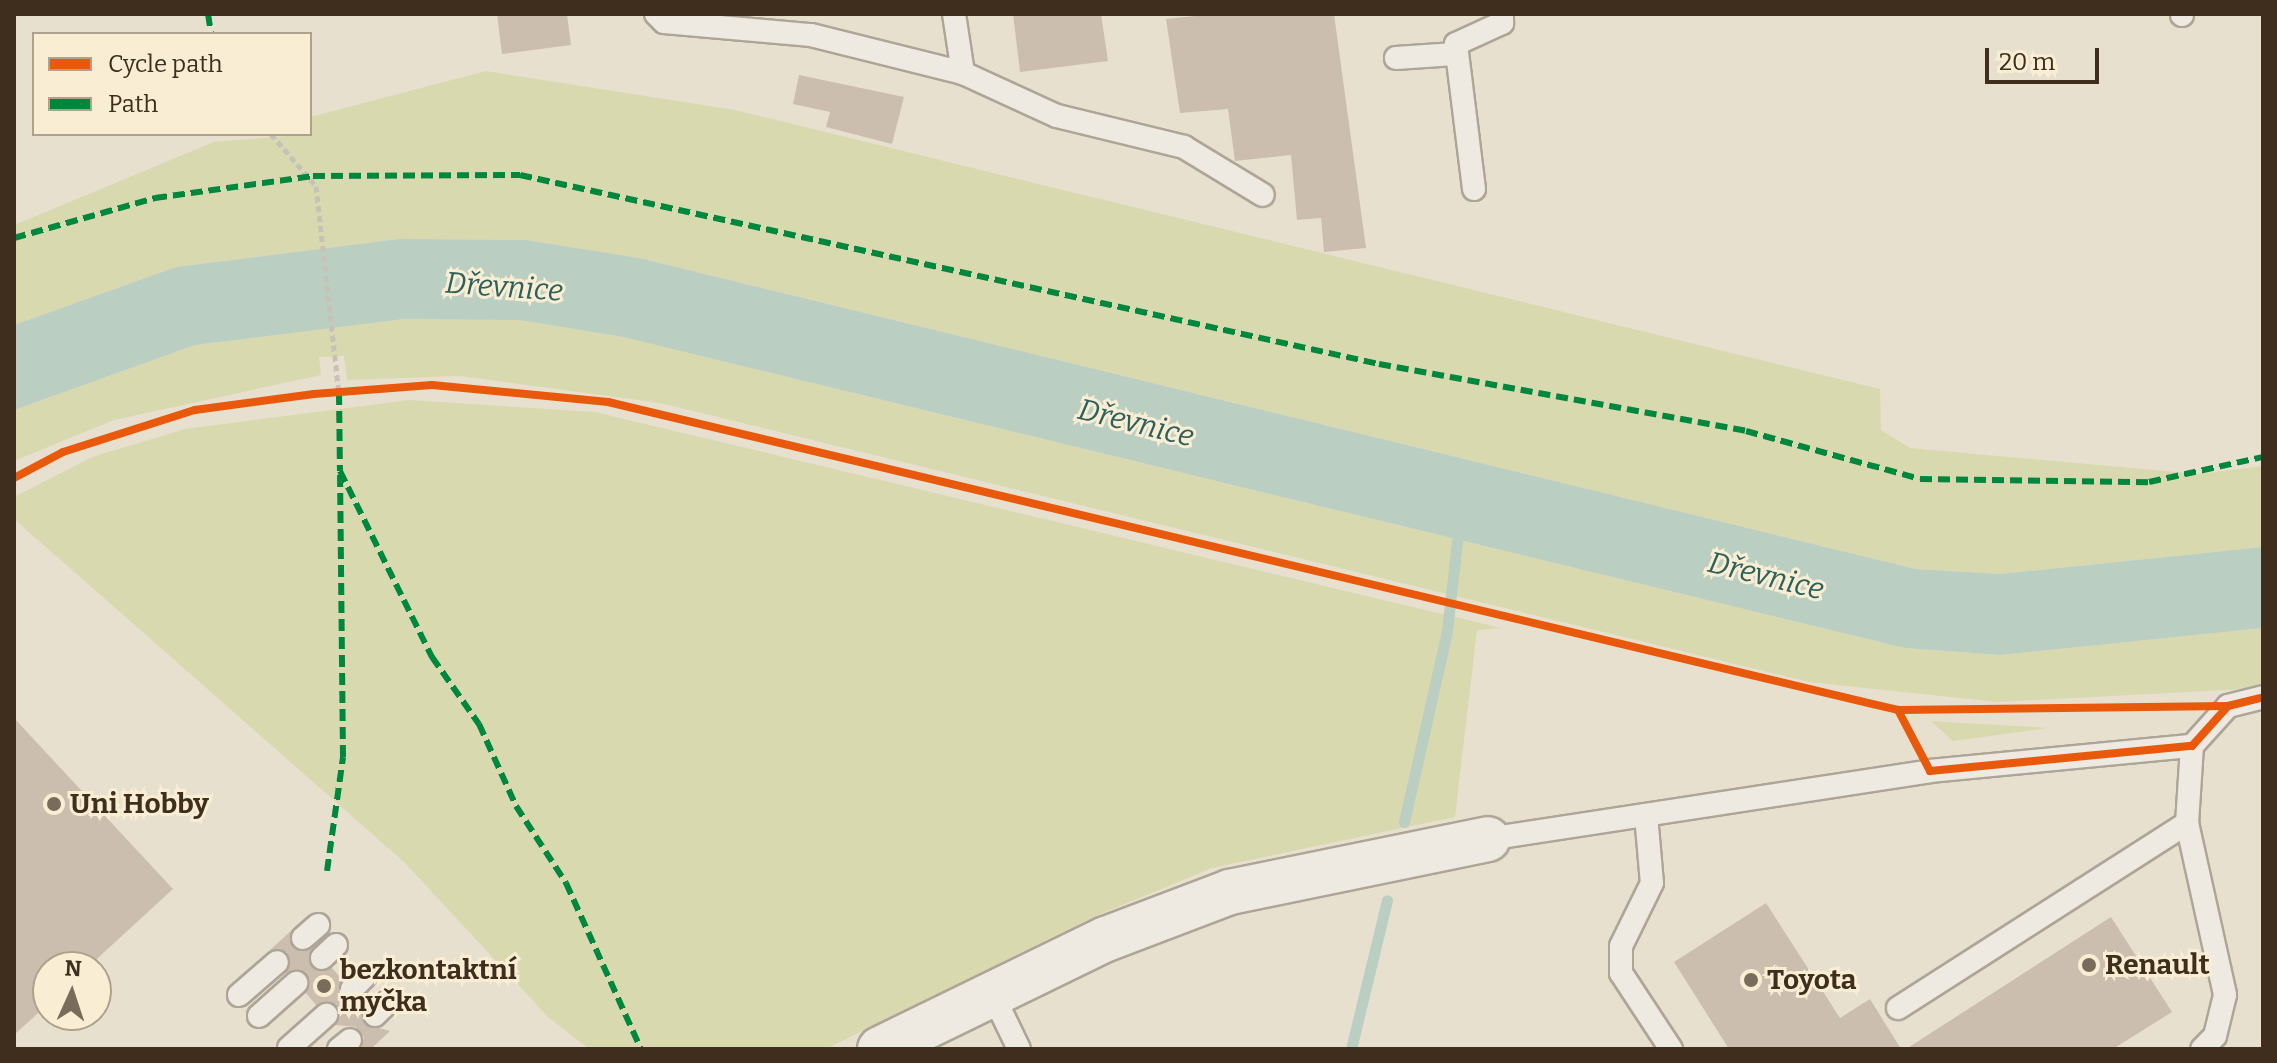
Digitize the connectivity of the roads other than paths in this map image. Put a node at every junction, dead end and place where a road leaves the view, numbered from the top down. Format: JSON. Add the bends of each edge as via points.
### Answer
{"nodes":[{"id":1,"x":656,"y":14,"type":"edge"},
{"id":2,"x":954,"y":14,"type":"edge"},
{"id":3,"x":1502,"y":14,"type":"edge"},
{"id":4,"x":1455,"y":54,"type":"junction"},
{"id":5,"x":1396,"y":58,"type":"dead end"},
{"id":6,"x":963,"y":73,"type":"junction"},
{"id":7,"x":1474,"y":189,"type":"dead end"},
{"id":8,"x":1263,"y":195,"type":"dead end"},
{"id":9,"x":2263,"y":697,"type":"edge"},
{"id":10,"x":2192,"y":746,"type":"junction"},
{"id":11,"x":1646,"y":815,"type":"junction"},
{"id":12,"x":2187,"y":823,"type":"junction"},
{"id":13,"x":1488,"y":839,"type":"joint"},
{"id":14,"x":277,"y":962,"type":"dead end"},
{"id":15,"x":296,"y":983,"type":"dead end"},
{"id":16,"x":239,"y":995,"type":"dead end"},
{"id":17,"x":993,"y":995,"type":"junction"},
{"id":18,"x":1898,"y":1008,"type":"dead end"},
{"id":19,"x":326,"y":1015,"type":"dead end"},
{"id":20,"x":259,"y":1016,"type":"dead end"},
{"id":21,"x":289,"y":1048,"type":"edge"},
{"id":22,"x":880,"y":1049,"type":"edge"},
{"id":23,"x":1019,"y":1049,"type":"edge"},
{"id":24,"x":1671,"y":1049,"type":"edge"},
{"id":25,"x":2202,"y":1049,"type":"edge"}],
"edges":[{"from":1,"to":6,"type":"lane","via":[[664,22],[811,35]]},
{"from":2,"to":6,"type":"lane"},
{"from":3,"to":4,"type":"lane","via":[[1502,23],[1456,44]]},
{"from":4,"to":5,"type":"lane"},
{"from":4,"to":7,"type":"lane"},
{"from":6,"to":8,"type":"lane","via":[[1057,116],[1184,147]]},
{"from":9,"to":10,"type":"lane","via":[[2228,706]]},
{"from":10,"to":11,"type":"lane","via":[[1930,771]]},
{"from":10,"to":12,"type":"lane"},
{"from":11,"to":13,"type":"lane"},
{"from":11,"to":24,"type":"lane","via":[[1652,883],[1621,946],[1621,973]]},
{"from":12,"to":18,"type":"lane"},
{"from":12,"to":25,"type":"lane","via":[[2225,995],[2215,1036]]},
{"from":13,"to":17,"type":"street","via":[[1230,892],[1106,939]]},
{"from":14,"to":16,"type":"lane"},
{"from":15,"to":20,"type":"lane"},
{"from":17,"to":22,"type":"street"},
{"from":17,"to":23,"type":"lane"},
{"from":19,"to":21,"type":"lane"}]}
